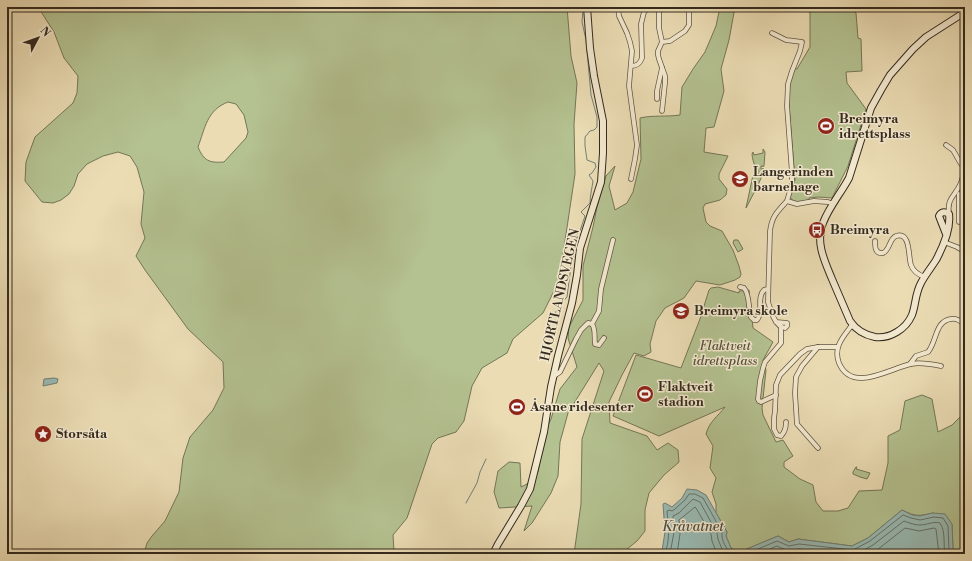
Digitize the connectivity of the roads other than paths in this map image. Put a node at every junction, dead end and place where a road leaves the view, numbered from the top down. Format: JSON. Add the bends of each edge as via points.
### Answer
{"nodes":[{"id":1,"x":587,"y":7,"type":"edge"},
{"id":2,"x":618,"y":7,"type":"edge"},
{"id":3,"x":689,"y":7,"type":"edge"},
{"id":4,"x":965,"y":12,"type":"edge"},
{"id":5,"x":772,"y":33,"type":"dead end"},
{"id":6,"x":662,"y":42,"type":"junction"},
{"id":7,"x":631,"y":66,"type":"junction"},
{"id":8,"x":662,"y":68,"type":"junction"},
{"id":9,"x":657,"y":99,"type":"dead end"},
{"id":10,"x":662,"y":111,"type":"dead end"},
{"id":11,"x":946,"y":145,"type":"dead end"},
{"id":12,"x":965,"y":166,"type":"edge"},
{"id":13,"x":631,"y":178,"type":"dead end"},
{"id":14,"x":957,"y":193,"type":"junction"},
{"id":15,"x":965,"y":197,"type":"edge"},
{"id":16,"x":787,"y":201,"type":"junction"},
{"id":17,"x":833,"y":204,"type":"junction"},
{"id":18,"x":949,"y":214,"type":"junction"},
{"id":19,"x":959,"y":222,"type":"dead end"},
{"id":20,"x":946,"y":234,"type":"junction"},
{"id":21,"x":613,"y":240,"type":"dead end"},
{"id":22,"x":875,"y":241,"type":"dead end"},
{"id":23,"x":944,"y":242,"type":"junction"},
{"id":24,"x":965,"y":255,"type":"edge"},
{"id":25,"x":925,"y":277,"type":"junction"},
{"id":26,"x":740,"y":287,"type":"dead end"},
{"id":27,"x":768,"y":289,"type":"junction"},
{"id":28,"x":776,"y":322,"type":"junction"},
{"id":29,"x":592,"y":324,"type":"junction"},
{"id":30,"x":852,"y":325,"type":"junction"},
{"id":31,"x":965,"y":325,"type":"edge"},
{"id":32,"x":781,"y":327,"type":"junction"},
{"id":33,"x":604,"y":338,"type":"dead end"},
{"id":34,"x":818,"y":346,"type":"junction"},
{"id":35,"x":838,"y":347,"type":"junction"},
{"id":36,"x":910,"y":364,"type":"junction"},
{"id":37,"x":941,"y":366,"type":"dead end"},
{"id":38,"x":554,"y":376,"type":"junction"},
{"id":39,"x":776,"y":395,"type":"junction"},
{"id":40,"x":786,"y":422,"type":"dead end"},
{"id":41,"x":818,"y":448,"type":"dead end"},
{"id":42,"x":493,"y":554,"type":"edge"}],
"edges":[{"from":1,"to":38,"type":"main road","name":"HJORTLANDSVEGEN","via":[[590,48],[603,122],[601,182],[580,248],[574,297]]},
{"from":2,"to":7,"type":"street","via":[[632,51]]},
{"from":3,"to":6,"type":"street","via":[[689,25],[685,31],[670,41]]},
{"from":4,"to":17,"type":"main road","via":[[926,37],[890,75],[871,108],[849,178]]},
{"from":5,"to":16,"type":"street","via":[[786,40],[802,42],[788,84],[792,184]]},
{"from":6,"to":7,"type":"street","via":[[659,12],[656,8],[649,7],[644,12],[641,24],[641,62]]},
{"from":6,"to":8,"type":"street","via":[[658,55]]},
{"from":7,"to":13,"type":"street","via":[[630,86],[637,145]]},
{"from":8,"to":9,"type":"street"},
{"from":8,"to":10,"type":"street","via":[[665,76]]},
{"from":11,"to":12,"type":"street"},
{"from":12,"to":14,"type":"street"},
{"from":14,"to":15,"type":"street"},
{"from":14,"to":18,"type":"street","via":[[952,196],[948,205]]},
{"from":14,"to":19,"type":"street"},
{"from":16,"to":17,"type":"street","via":[[797,204],[821,201]]},
{"from":16,"to":27,"type":"street","via":[[775,213],[771,224]]},
{"from":17,"to":30,"type":"main road","via":[[822,224],[821,249]]},
{"from":18,"to":20,"type":"main road"},
{"from":18,"to":20,"type":"main road","via":[[942,212],[939,216]]},
{"from":20,"to":23,"type":"main road"},
{"from":21,"to":29,"type":"street","name":"HJORTLANDSVEGEN","via":[[601,290],[599,311]]},
{"from":22,"to":25,"type":"street","via":[[877,251],[883,254],[895,237],[905,238],[911,265],[915,272]]},
{"from":23,"to":24,"type":"street","via":[[960,248]]},
{"from":23,"to":25,"type":"main road"},
{"from":25,"to":30,"type":"main road","via":[[917,291],[909,322],[898,332],[889,336],[871,336]]},
{"from":26,"to":27,"type":"street","via":[[748,294],[750,317],[754,320],[760,316],[761,296],[764,290]]},
{"from":27,"to":28,"type":"street","via":[[768,302]]},
{"from":28,"to":32,"type":"street"},
{"from":28,"to":32,"type":"street","via":[[788,324]]},
{"from":29,"to":33,"type":"street","via":[[595,344],[599,345]]},
{"from":29,"to":38,"type":"street","name":"HJORTLANDSVEGEN","via":[[588,323],[581,330],[560,372]]},
{"from":30,"to":35,"type":"street"},
{"from":31,"to":36,"type":"street","via":[[958,320],[944,321],[939,327],[933,346],[928,352],[916,356]]},
{"from":32,"to":39,"type":"street","via":[[781,343],[765,362],[758,399],[761,402]]},
{"from":34,"to":35,"type":"street"},
{"from":34,"to":39,"type":"street","via":[[803,351],[783,372],[778,380]]},
{"from":34,"to":41,"type":"street","via":[[796,377],[795,393],[797,424]]},
{"from":35,"to":36,"type":"street","via":[[838,360],[842,369],[852,377],[869,378]]},
{"from":36,"to":37,"type":"street","via":[[926,363]]},
{"from":38,"to":42,"type":"main road","name":"HJORTLANDSVEGEN","via":[[530,489]]},
{"from":39,"to":40,"type":"street","via":[[774,430],[778,435],[783,434]]}]}
